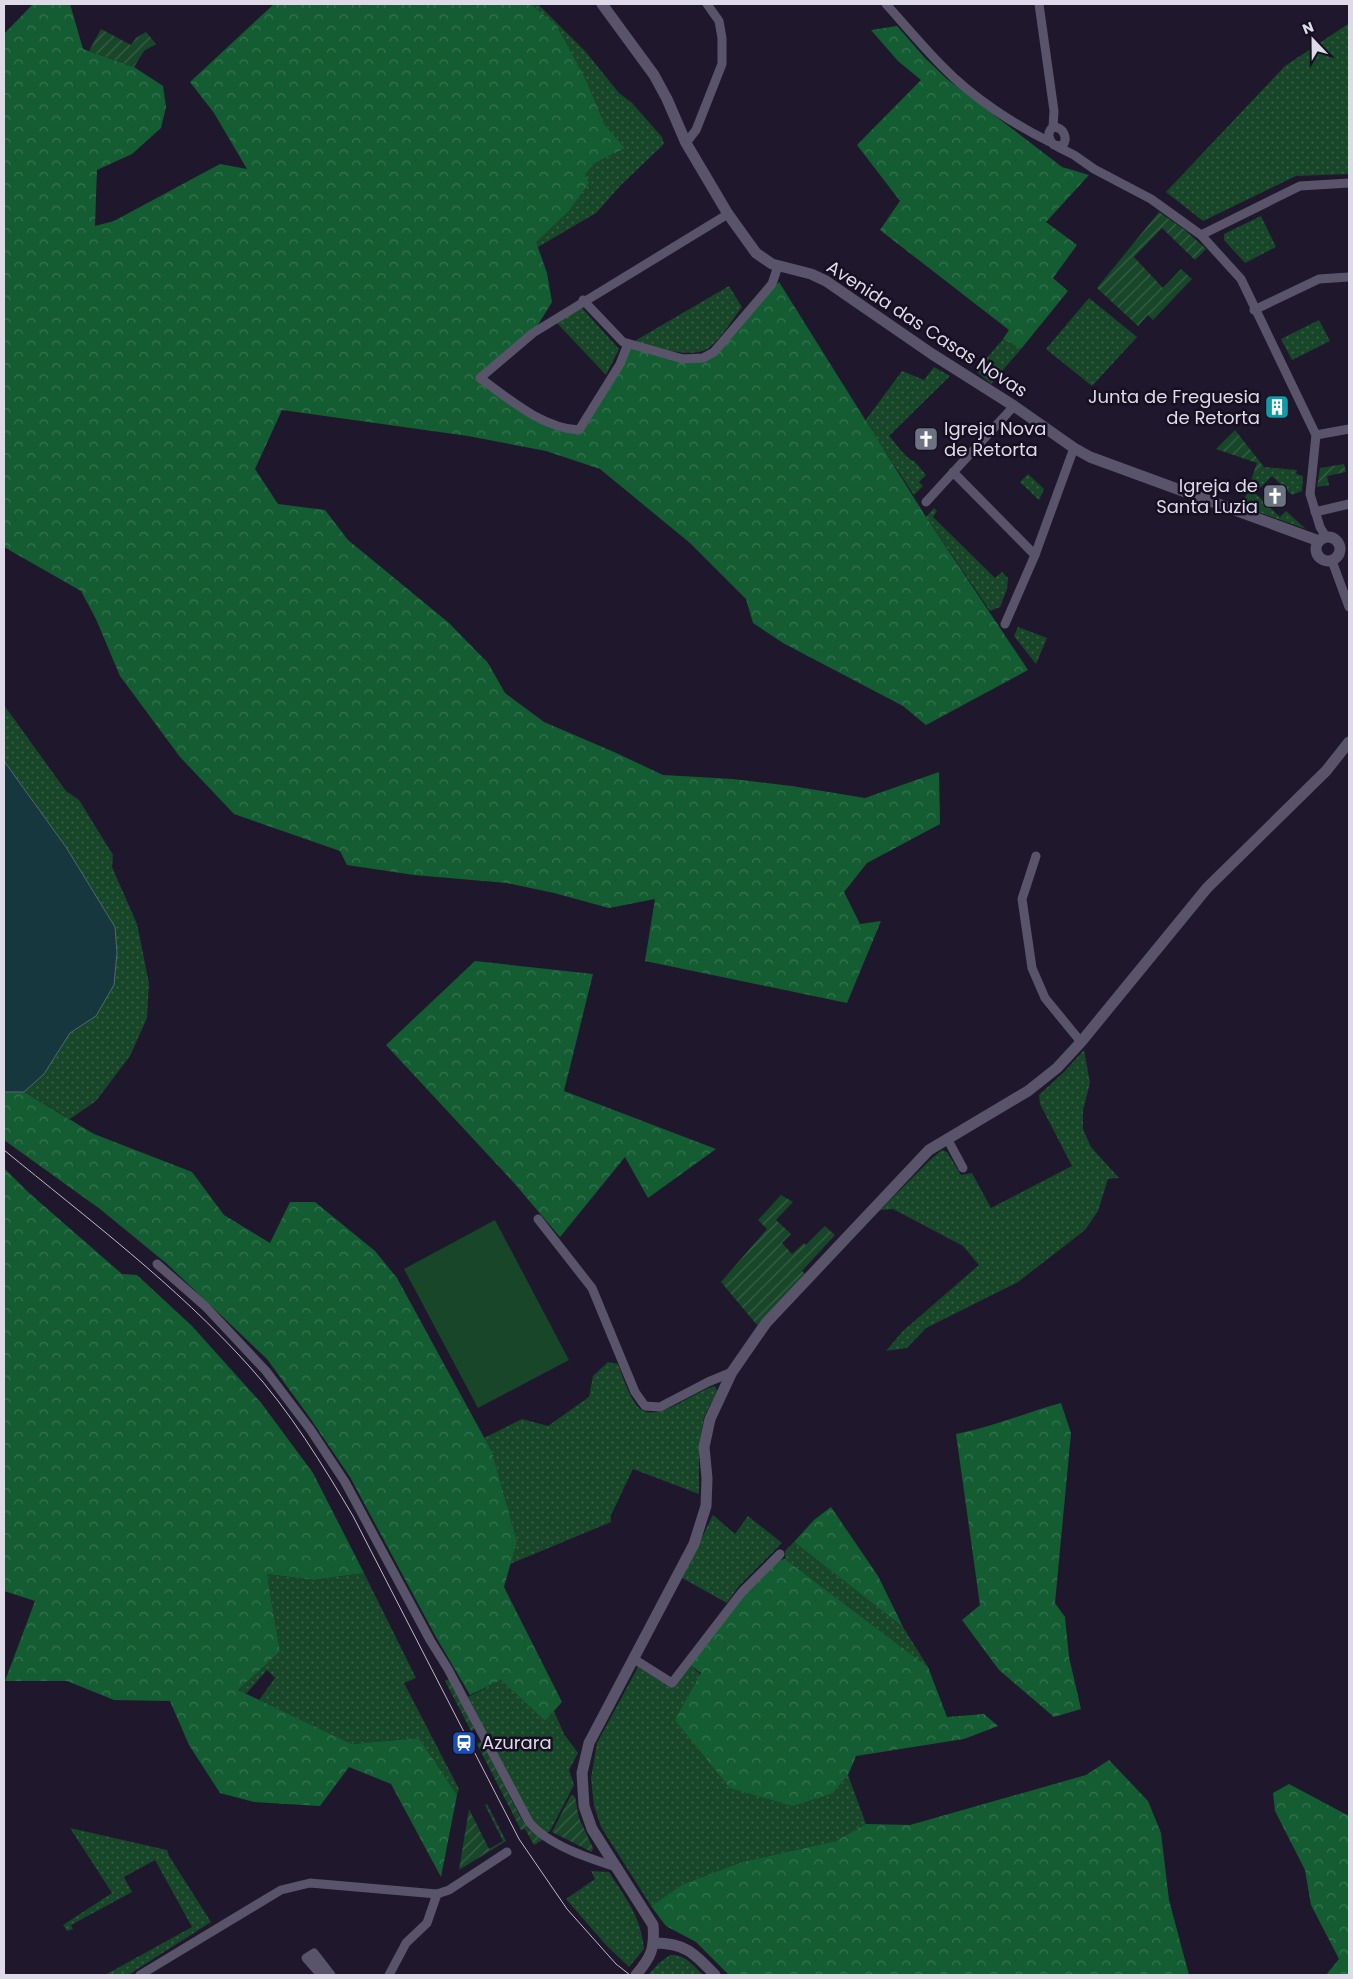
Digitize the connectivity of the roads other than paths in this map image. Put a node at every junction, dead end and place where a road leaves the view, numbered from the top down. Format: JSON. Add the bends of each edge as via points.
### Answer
{"nodes":[{"id":1,"x":602,"y":4,"type":"edge"},
{"id":2,"x":706,"y":4,"type":"edge"},
{"id":3,"x":886,"y":4,"type":"edge"},
{"id":4,"x":1039,"y":4,"type":"edge"},
{"id":5,"x":1054,"y":111,"type":"junction"},
{"id":6,"x":1051,"y":129,"type":"junction"},
{"id":7,"x":1031,"y":132,"type":"junction"},
{"id":8,"x":1064,"y":135,"type":"junction"},
{"id":9,"x":686,"y":144,"type":"junction"},
{"id":10,"x":1054,"y":144,"type":"junction"},
{"id":11,"x":1074,"y":155,"type":"junction"},
{"id":12,"x":1349,"y":183,"type":"edge"},
{"id":13,"x":728,"y":214,"type":"junction"},
{"id":14,"x":1201,"y":235,"type":"junction"},
{"id":15,"x":778,"y":266,"type":"junction"},
{"id":16,"x":1349,"y":277,"type":"edge"},
{"id":17,"x":583,"y":300,"type":"junction"},
{"id":18,"x":1254,"y":310,"type":"junction"},
{"id":19,"x":628,"y":344,"type":"junction"},
{"id":20,"x":1014,"y":406,"type":"junction"},
{"id":21,"x":1349,"y":429,"type":"edge"},
{"id":22,"x":1316,"y":435,"type":"junction"},
{"id":23,"x":1074,"y":448,"type":"junction"},
{"id":24,"x":953,"y":472,"type":"junction"},
{"id":25,"x":926,"y":502,"type":"dead end"},
{"id":26,"x":1349,"y":504,"type":"edge"},
{"id":27,"x":1315,"y":512,"type":"junction"},
{"id":28,"x":1322,"y":539,"type":"junction"},
{"id":29,"x":1345,"y":550,"type":"edge"},
{"id":30,"x":1035,"y":555,"type":"junction"},
{"id":31,"x":1332,"y":561,"type":"junction"},
{"id":32,"x":1349,"y":607,"type":"edge"},
{"id":33,"x":1005,"y":624,"type":"dead end"},
{"id":34,"x":1349,"y":742,"type":"edge"},
{"id":35,"x":1036,"y":856,"type":"dead end"},
{"id":36,"x":1081,"y":1042,"type":"junction"},
{"id":37,"x":948,"y":1140,"type":"junction"},
{"id":38,"x":963,"y":1168,"type":"dead end"},
{"id":39,"x":538,"y":1219,"type":"dead end"},
{"id":40,"x":158,"y":1264,"type":"dead end"},
{"id":41,"x":732,"y":1372,"type":"junction"},
{"id":42,"x":780,"y":1554,"type":"dead end"},
{"id":43,"x":634,"y":1658,"type":"junction"},
{"id":44,"x":507,"y":1852,"type":"dead end"},
{"id":45,"x":616,"y":1867,"type":"junction"},
{"id":46,"x":437,"y":1894,"type":"junction"},
{"id":47,"x":655,"y":1943,"type":"junction"},
{"id":48,"x":140,"y":1975,"type":"edge"},
{"id":49,"x":321,"y":1975,"type":"edge"},
{"id":50,"x":331,"y":1975,"type":"edge"},
{"id":51,"x":389,"y":1975,"type":"edge"},
{"id":52,"x":636,"y":1975,"type":"edge"},
{"id":53,"x":715,"y":1975,"type":"edge"}],
"edges":[{"from":1,"to":9,"type":"street","name":"Avenida das Casas Novas","via":[[661,87]]},
{"from":2,"to":9,"type":"street","via":[[718,22],[722,64],[696,130]]},
{"from":3,"to":7,"type":"street","via":[[944,68],[992,108]]},
{"from":4,"to":5,"type":"street"},
{"from":5,"to":6,"type":"street"},
{"from":5,"to":8,"type":"street"},
{"from":6,"to":7,"type":"street"},
{"from":6,"to":8,"type":"street","via":[[1060,129]]},
{"from":6,"to":10,"type":"street"},
{"from":7,"to":10,"type":"street"},
{"from":8,"to":10,"type":"street","via":[[1065,143]]},
{"from":8,"to":11,"type":"street"},
{"from":9,"to":13,"type":"street","name":"Avenida das Casas Novas"},
{"from":10,"to":11,"type":"street"},
{"from":11,"to":14,"type":"street","via":[[1151,199]]},
{"from":12,"to":14,"type":"street","via":[[1300,186]]},
{"from":13,"to":15,"type":"street","name":"Avenida das Casas Novas","via":[[756,252]]},
{"from":13,"to":17,"type":"street"},
{"from":14,"to":18,"type":"street","via":[[1241,279]]},
{"from":15,"to":19,"type":"street","via":[[772,284],[717,349],[703,358],[684,359]]},
{"from":15,"to":20,"type":"street","name":"Avenida das Casas Novas","via":[[811,274],[826,282]]},
{"from":16,"to":18,"type":"street","via":[[1320,278]]},
{"from":17,"to":19,"type":"street"},
{"from":17,"to":19,"type":"street","via":[[533,332],[480,378],[537,417],[579,430],[620,364]]},
{"from":18,"to":22,"type":"street"},
{"from":20,"to":23,"type":"street","name":"Avenida das Casas Novas"},
{"from":20,"to":24,"type":"street"},
{"from":21,"to":22,"type":"street"},
{"from":22,"to":27,"type":"street","via":[[1310,483]]},
{"from":23,"to":28,"type":"street","name":"Avenida das Casas Novas","via":[[1106,464]]},
{"from":23,"to":30,"type":"street"},
{"from":24,"to":25,"type":"street"},
{"from":24,"to":30,"type":"street"},
{"from":26,"to":27,"type":"street"},
{"from":27,"to":28,"type":"street"},
{"from":28,"to":29,"type":"street","via":[[1330,537],[1337,540]]},
{"from":28,"to":31,"type":"street","via":[[1316,548],[1318,556],[1324,561]]},
{"from":29,"to":31,"type":"street"},
{"from":30,"to":33,"type":"street"},
{"from":31,"to":32,"type":"street"},
{"from":34,"to":36,"type":"street","via":[[1326,771],[1207,888]]},
{"from":35,"to":36,"type":"street","via":[[1022,899],[1032,968],[1045,998]]},
{"from":36,"to":37,"type":"street","via":[[1057,1068],[1028,1091]]},
{"from":37,"to":38,"type":"street"},
{"from":37,"to":41,"type":"street","via":[[929,1150],[766,1324]]},
{"from":39,"to":41,"type":"street","via":[[592,1288],[635,1392],[645,1406],[660,1407]]},
{"from":40,"to":45,"type":"street","via":[[205,1306],[266,1371],[310,1429],[345,1482],[529,1822],[537,1832],[585,1857]]},
{"from":41,"to":43,"type":"street","via":[[710,1418],[704,1447],[706,1506],[694,1544]]},
{"from":42,"to":43,"type":"street","via":[[742,1592],[672,1683]]},
{"from":43,"to":45,"type":"street","via":[[589,1743],[582,1773],[584,1806],[592,1830]]},
{"from":44,"to":46,"type":"street","via":[[449,1890]]},
{"from":45,"to":47,"type":"street","via":[[653,1925]]},
{"from":46,"to":48,"type":"street","via":[[310,1883],[281,1890]]},
{"from":46,"to":51,"type":"street","via":[[427,1923],[406,1943]]},
{"from":47,"to":52,"type":"street"},
{"from":47,"to":53,"type":"street","via":[[692,1951]]},
{"from":49,"to":50,"type":"street","via":[[306,1958],[314,1953]]}]}
